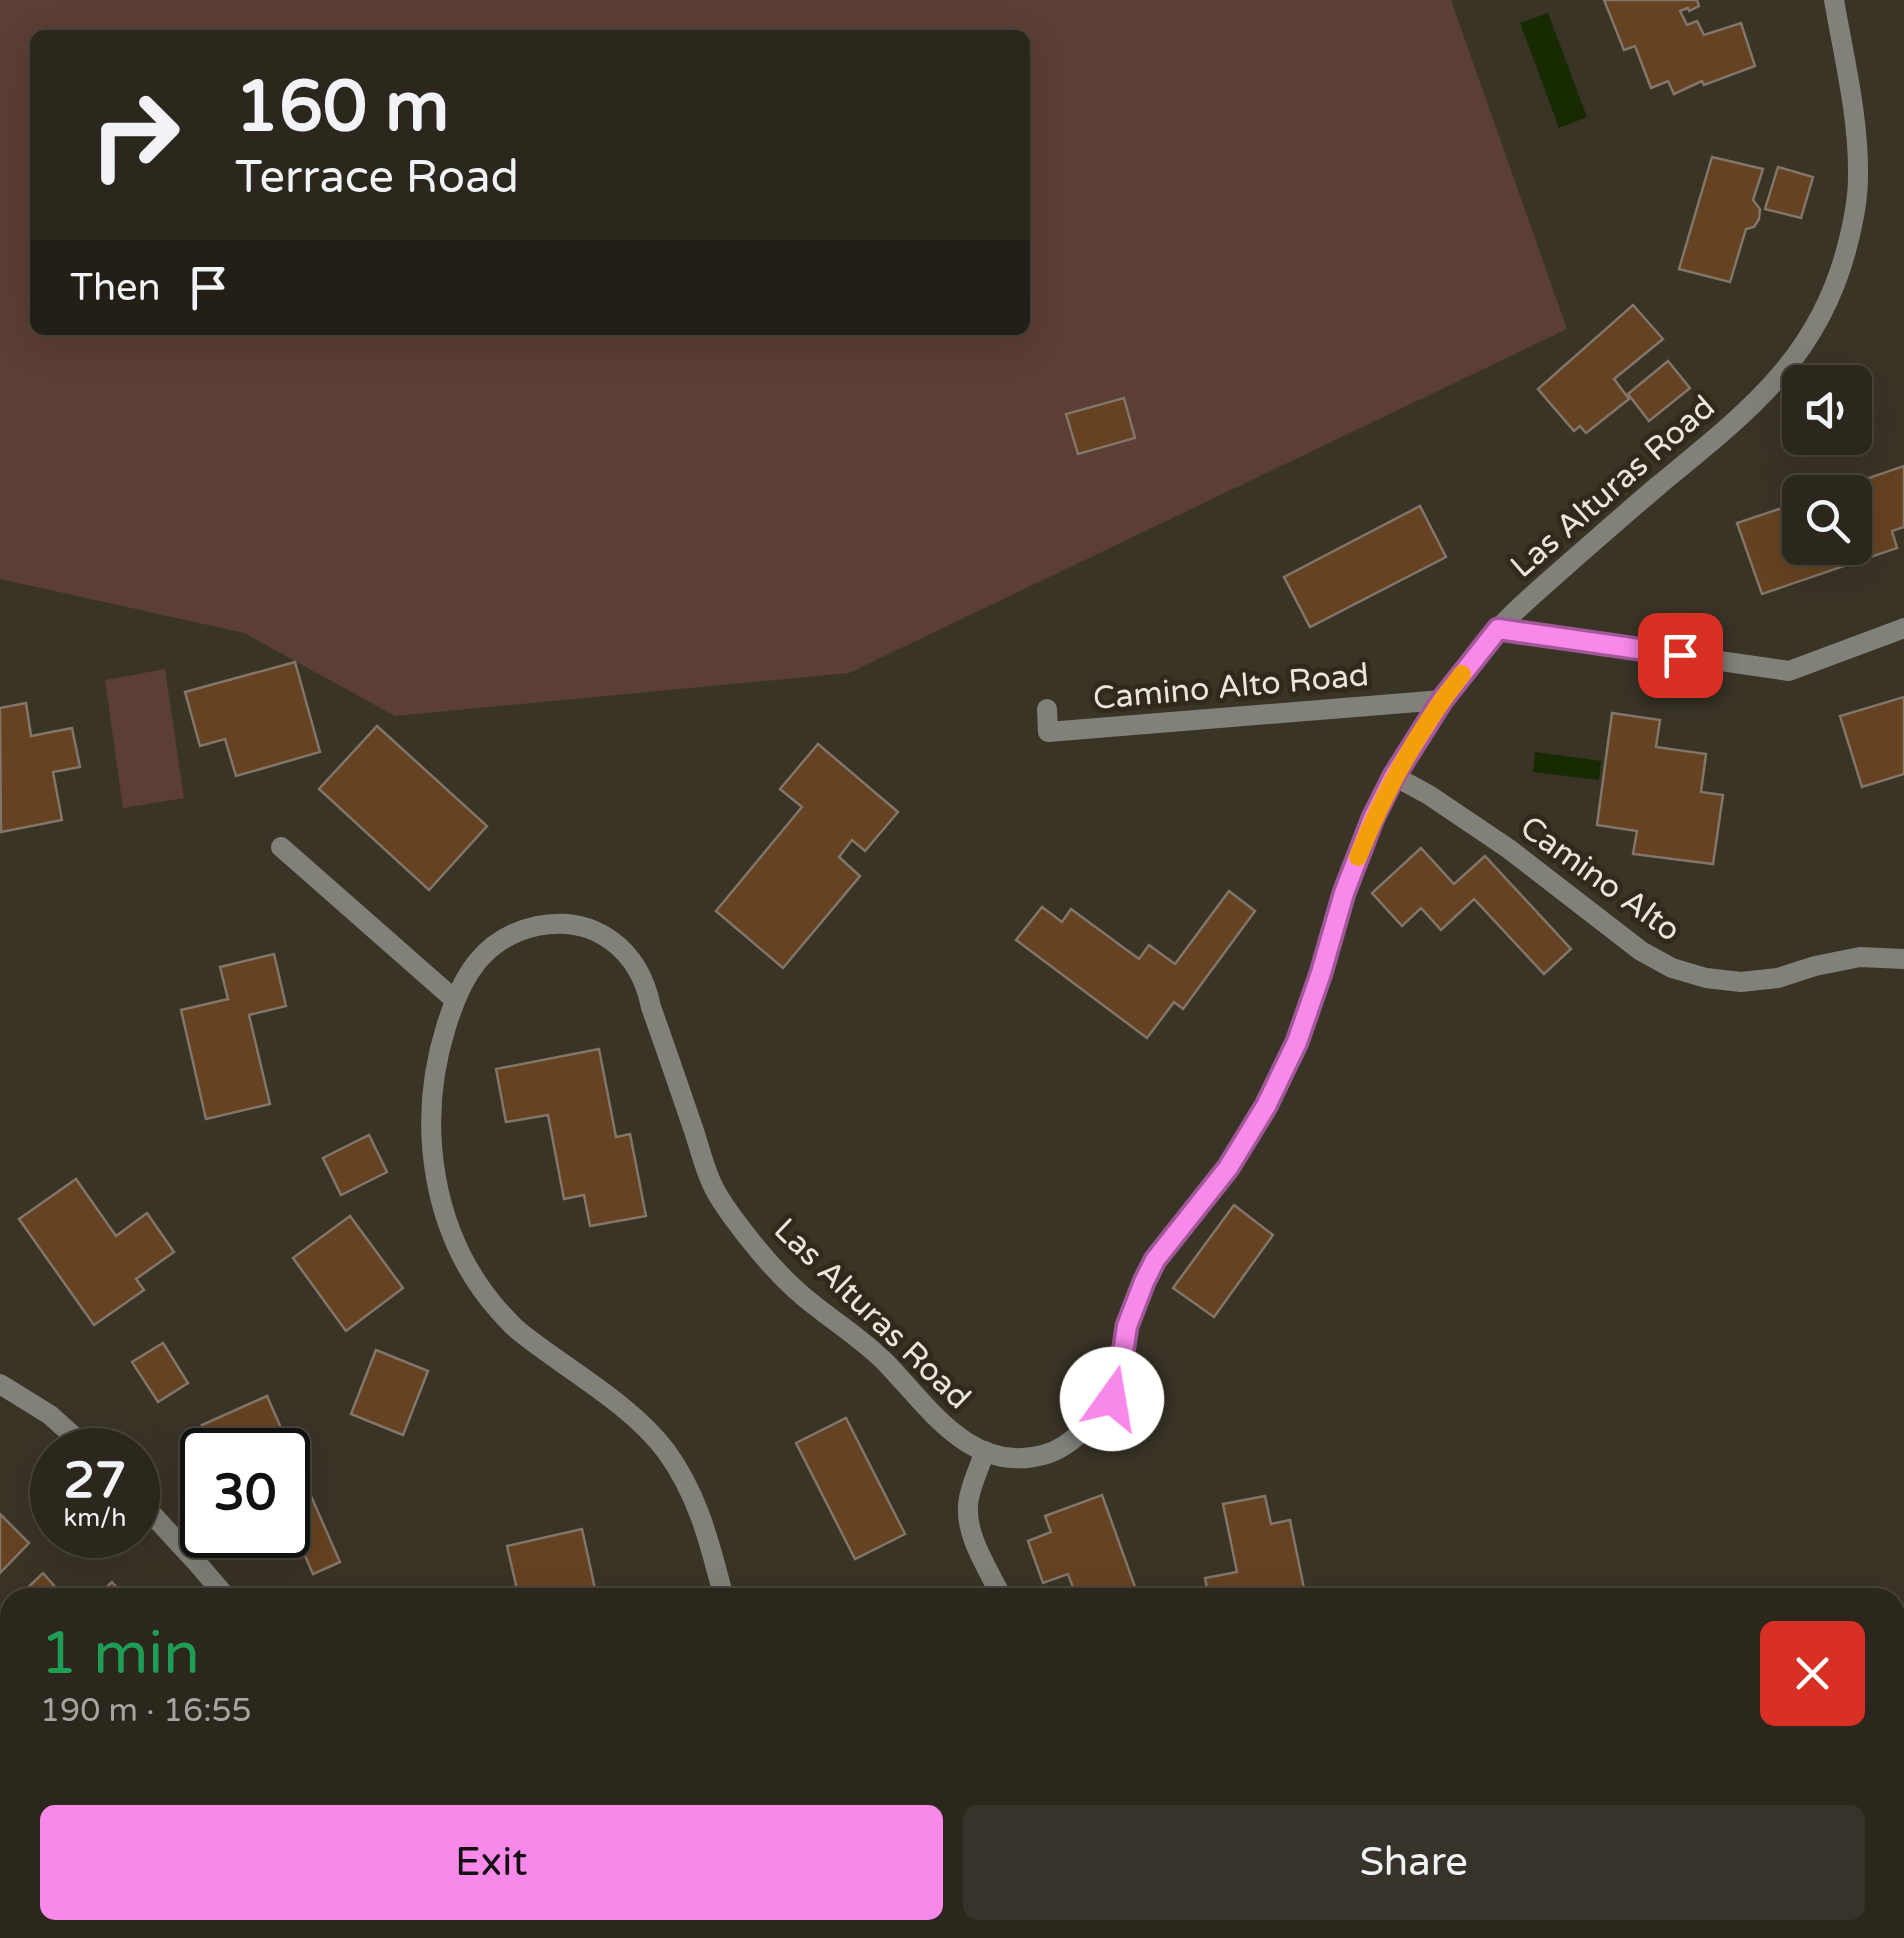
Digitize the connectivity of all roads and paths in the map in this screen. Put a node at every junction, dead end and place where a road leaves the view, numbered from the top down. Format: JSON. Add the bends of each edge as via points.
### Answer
{"nodes":[{"id":1,"x":1834,"y":0,"type":"edge"},
{"id":2,"x":1904,"y":628,"type":"edge"},
{"id":3,"x":1498,"y":629,"type":"junction"},
{"id":4,"x":1442,"y":700,"type":"junction"},
{"id":5,"x":1047,"y":709,"type":"dead end"},
{"id":6,"x":1394,"y":776,"type":"junction"},
{"id":7,"x":280,"y":847,"type":"dead end"},
{"id":8,"x":1904,"y":959,"type":"edge"},
{"id":9,"x":454,"y":1000,"type":"junction"},
{"id":10,"x":0,"y":1384,"type":"edge"},
{"id":11,"x":64,"y":1428,"type":"edge"},
{"id":12,"x":985,"y":1451,"type":"junction"},
{"id":13,"x":160,"y":1524,"type":"edge"},
{"id":14,"x":218,"y":1588,"type":"edge"},
{"id":15,"x":721,"y":1588,"type":"edge"},
{"id":16,"x":997,"y":1588,"type":"edge"}],
"edges":[{"from":1,"to":3,"type":"street","name":"Las Alturas Road","via":[[1858,180],[1853,225],[1825,311],[1789,367],[1742,416]]},
{"from":2,"to":3,"type":"street","via":[[1790,670]]},
{"from":3,"to":4,"type":"street","name":"Las Alturas Road"},
{"from":4,"to":5,"type":"street","name":"Camino Alto Road","via":[[1048,732]]},
{"from":4,"to":6,"type":"street","name":"Las Alturas Road"},
{"from":6,"to":8,"type":"street","name":"Camino Alto","via":[[1672,968],[1742,982],[1860,958]]},
{"from":6,"to":12,"type":"street","name":"Las Alturas Road","via":[[1344,893],[1297,1042],[1228,1168],[1155,1260],[1127,1326],[1112,1399],[1063,1448],[1026,1458]]},
{"from":7,"to":9,"type":"street"},
{"from":9,"to":12,"type":"street","name":"Las Alturas Road","via":[[477,960],[513,934],[557,924],[612,940],[647,987],[714,1188],[756,1248],[807,1300],[874,1350],[941,1425]]},
{"from":9,"to":15,"type":"street","name":"Las Alturas Road","via":[[438,1054],[432,1140],[454,1244],[480,1290],[516,1330],[636,1418],[664,1448],[704,1521]]},
{"from":10,"to":11,"type":"street"},
{"from":12,"to":16,"type":"street","via":[[968,1499],[968,1520]]},
{"from":13,"to":14,"type":"street"}]}
